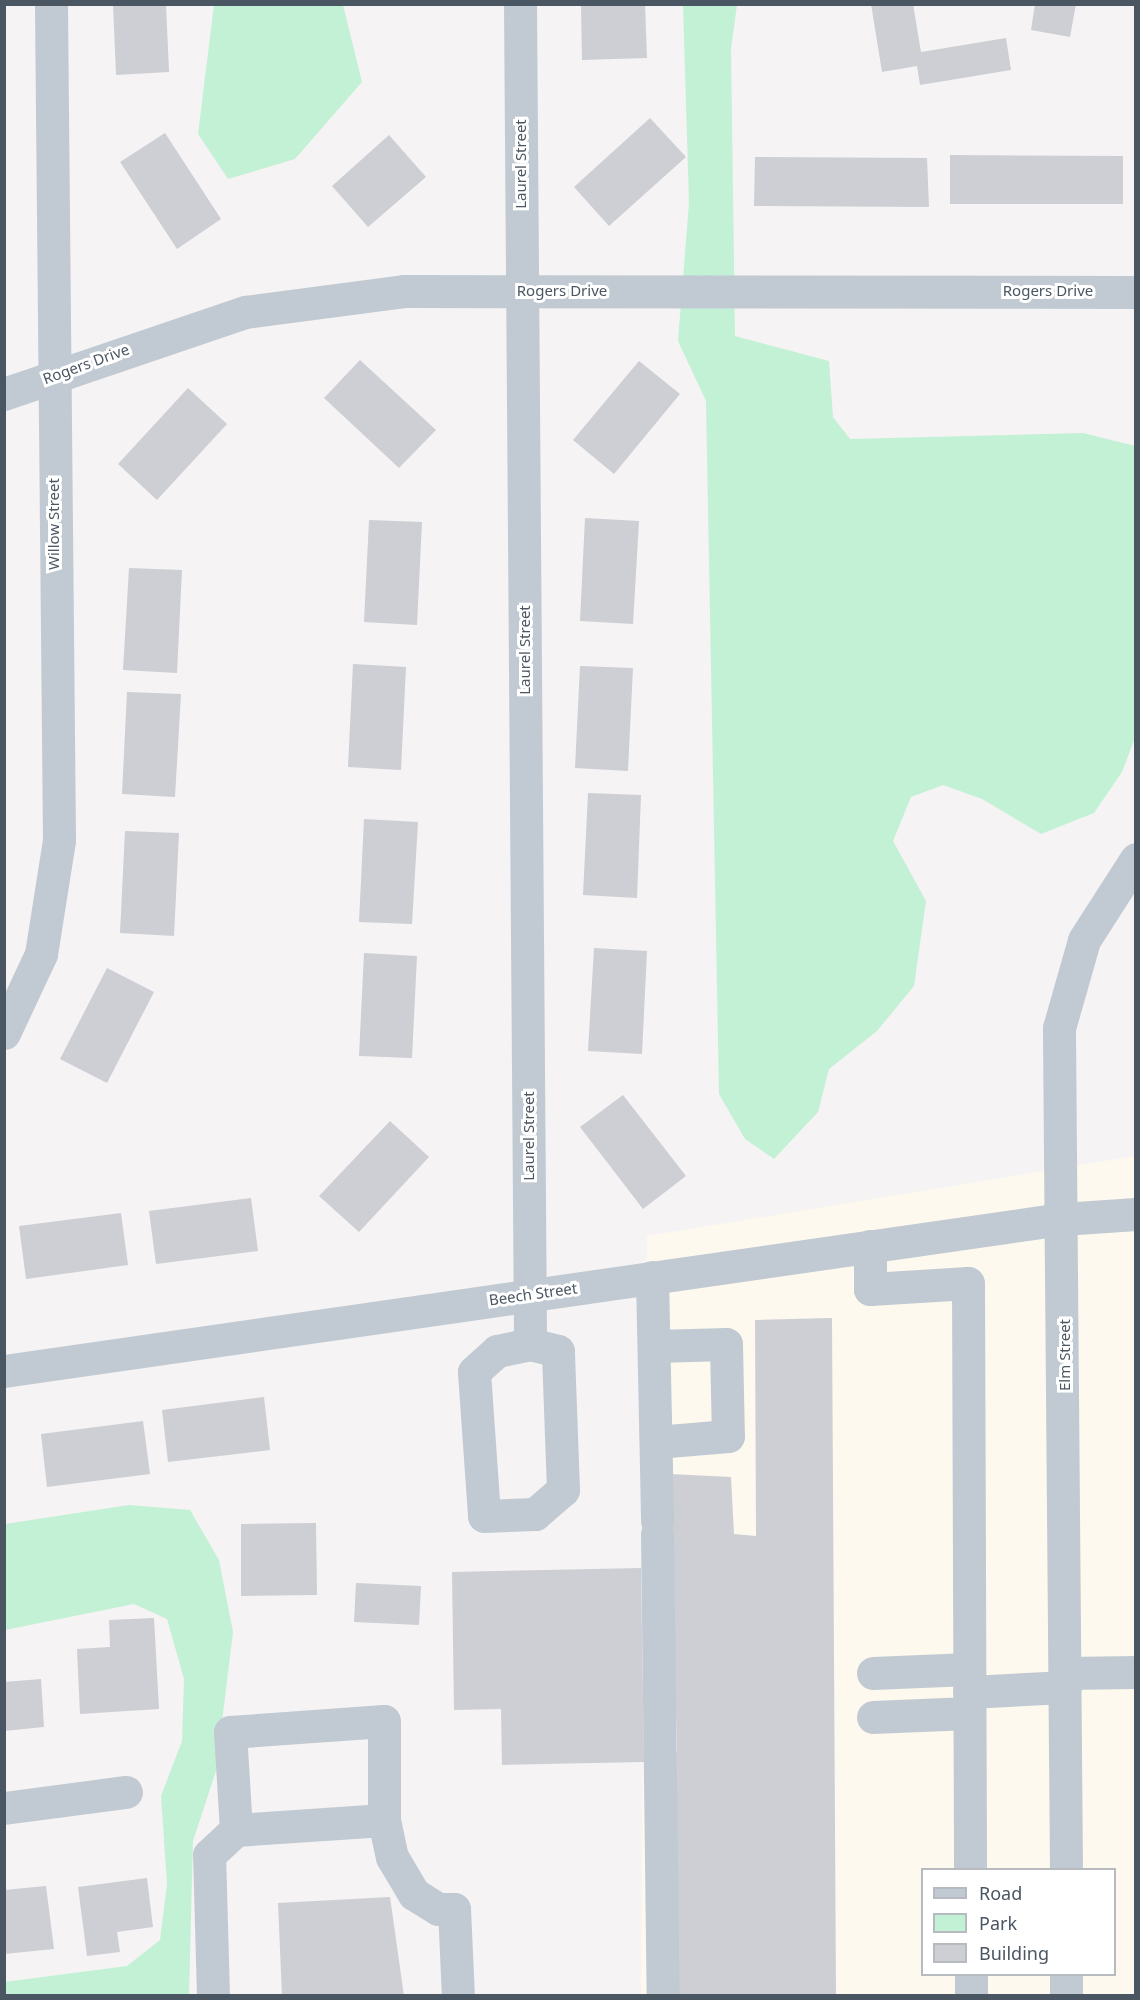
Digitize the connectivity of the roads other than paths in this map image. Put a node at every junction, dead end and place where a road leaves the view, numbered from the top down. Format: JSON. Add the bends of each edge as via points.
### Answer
{"nodes":[{"id":1,"x":51,"y":4,"type":"edge"},
{"id":2,"x":520,"y":4,"type":"edge"},
{"id":3,"x":522,"y":291,"type":"junction"},
{"id":4,"x":1136,"y":292,"type":"edge"},
{"id":5,"x":53,"y":376,"type":"junction"},
{"id":6,"x":4,"y":393,"type":"edge"},
{"id":7,"x":1136,"y":859,"type":"edge"},
{"id":8,"x":4,"y":1033,"type":"edge"},
{"id":9,"x":1136,"y":1214,"type":"edge"},
{"id":10,"x":1062,"y":1219,"type":"junction"},
{"id":11,"x":870,"y":1246,"type":"junction"},
{"id":12,"x":652,"y":1277,"type":"junction"},
{"id":13,"x":529,"y":1295,"type":"junction"},
{"id":14,"x":530,"y":1344,"type":"junction"},
{"id":15,"x":655,"y":1346,"type":"junction"},
{"id":16,"x":4,"y":1371,"type":"edge"},
{"id":17,"x":656,"y":1442,"type":"junction"},
{"id":18,"x":1136,"y":1672,"type":"edge"},
{"id":19,"x":873,"y":1673,"type":"dead end"},
{"id":20,"x":1065,"y":1680,"type":"junction"},
{"id":21,"x":969,"y":1692,"type":"junction"},
{"id":22,"x":873,"y":1717,"type":"dead end"},
{"id":23,"x":126,"y":1792,"type":"dead end"},
{"id":24,"x":4,"y":1808,"type":"edge"},
{"id":25,"x":384,"y":1820,"type":"junction"},
{"id":26,"x":236,"y":1830,"type":"junction"},
{"id":27,"x":970,"y":1868,"type":"edge"},
{"id":28,"x":1065,"y":1868,"type":"edge"},
{"id":29,"x":971,"y":1976,"type":"edge"},
{"id":30,"x":1066,"y":1976,"type":"edge"},
{"id":31,"x":213,"y":1995,"type":"edge"},
{"id":32,"x":458,"y":1995,"type":"edge"},
{"id":33,"x":663,"y":1995,"type":"edge"},
{"id":34,"x":971,"y":1995,"type":"edge"},
{"id":35,"x":1066,"y":1995,"type":"edge"}],
"edges":[{"from":1,"to":5,"type":"street","name":"Willow Street"},
{"from":2,"to":3,"type":"street","name":"Laurel Street"},
{"from":3,"to":4,"type":"street","name":"Rogers Drive"},
{"from":3,"to":5,"type":"street","name":"Rogers Drive","via":[[404,291],[312,299],[157,338]]},
{"from":3,"to":13,"type":"street","name":"Laurel Street"},
{"from":5,"to":6,"type":"street","name":"Rogers Drive"},
{"from":5,"to":8,"type":"street","name":"Willow Street","via":[[59,840],[41,954]]},
{"from":7,"to":10,"type":"street","name":"Elm Street","via":[[1106,899],[1068,983],[1058,1051]]},
{"from":9,"to":10,"type":"street","name":"Beech Street"},
{"from":10,"to":11,"type":"street","name":"Beech Street"},
{"from":10,"to":20,"type":"street","name":"Elm Street"},
{"from":11,"to":12,"type":"street","name":"Beech Street"},
{"from":11,"to":21,"type":"street","via":[[870,1289],[968,1283]]},
{"from":12,"to":13,"type":"street","name":"Beech Street"},
{"from":12,"to":15,"type":"street"},
{"from":13,"to":14,"type":"street","name":"Laurel Street"},
{"from":13,"to":16,"type":"street","name":"Beech Street"},
{"from":14,"to":14,"type":"street","via":[[497,1351],[474,1372],[484,1516],[536,1514],[563,1490],[558,1351]]},
{"from":15,"to":17,"type":"street"},
{"from":15,"to":17,"type":"street","via":[[726,1344],[728,1436]]},
{"from":17,"to":33,"type":"street"},
{"from":18,"to":20,"type":"street"},
{"from":19,"to":21,"type":"street"},
{"from":20,"to":21,"type":"street"},
{"from":20,"to":28,"type":"street","name":"Elm Street"},
{"from":21,"to":22,"type":"street"},
{"from":21,"to":27,"type":"street"},
{"from":23,"to":24,"type":"street"},
{"from":25,"to":26,"type":"street"},
{"from":25,"to":26,"type":"street","via":[[384,1721],[230,1732]]},
{"from":25,"to":32,"type":"street","via":[[392,1857],[414,1894],[438,1909],[454,1909]]},
{"from":26,"to":31,"type":"street","via":[[209,1855]]},
{"from":29,"to":34,"type":"street"},
{"from":30,"to":35,"type":"street"}]}
